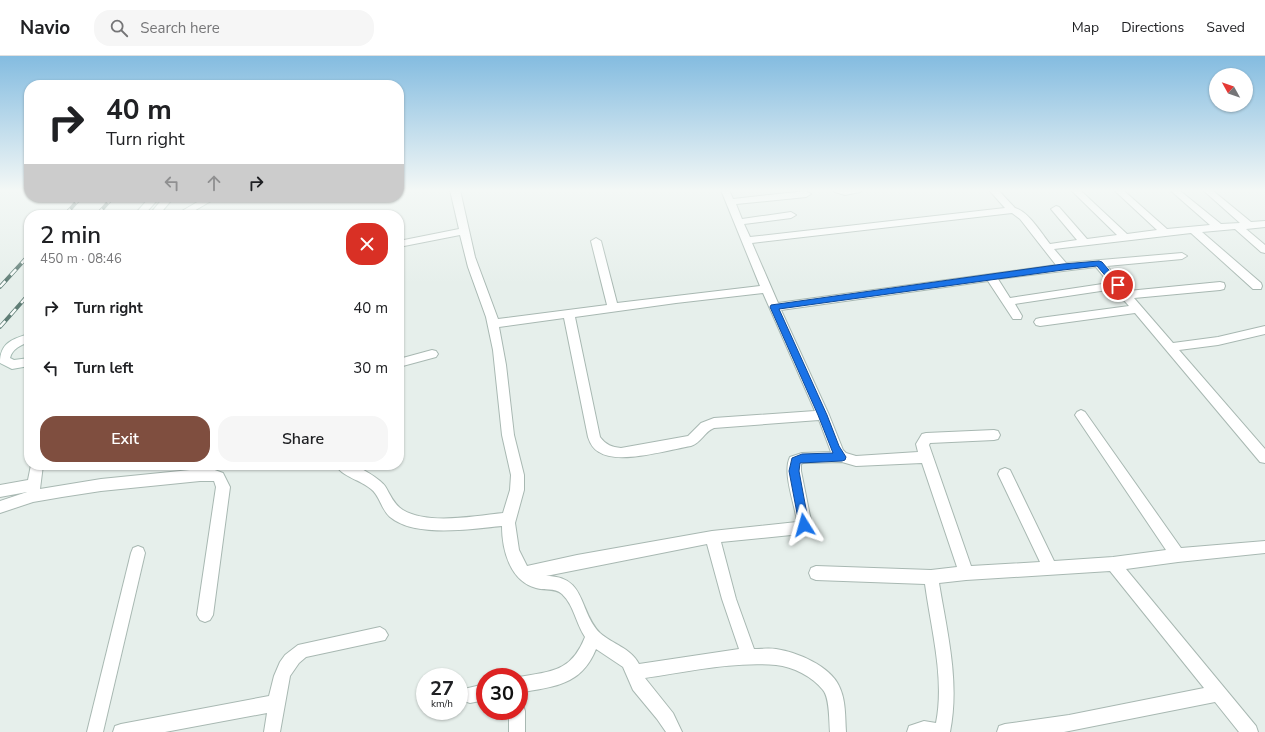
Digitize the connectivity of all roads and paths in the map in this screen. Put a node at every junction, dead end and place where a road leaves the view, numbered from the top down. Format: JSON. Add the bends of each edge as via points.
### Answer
{"nodes":[{"id":1,"x":462,"y":222,"type":"edge"},
{"id":2,"x":738,"y":222,"type":"joint"},
{"id":3,"x":741,"y":222,"type":"edge"},
{"id":4,"x":913,"y":222,"type":"edge"},
{"id":5,"x":1027,"y":222,"type":"edge"},
{"id":6,"x":1067,"y":222,"type":"edge"},
{"id":7,"x":1109,"y":222,"type":"edge"},
{"id":8,"x":1153,"y":222,"type":"edge"},
{"id":9,"x":1211,"y":222,"type":"edge"},
{"id":10,"x":1244,"y":222,"type":"edge"},
{"id":11,"x":1265,"y":224,"type":"edge"},
{"id":12,"x":1248,"y":225,"type":"junction"},
{"id":13,"x":1237,"y":226,"type":"junction"},
{"id":14,"x":1218,"y":228,"type":"junction"},
{"id":15,"x":1194,"y":230,"type":"junction"},
{"id":16,"x":464,"y":231,"type":"junction"},
{"id":17,"x":1165,"y":232,"type":"junction"},
{"id":18,"x":1125,"y":237,"type":"junction"},
{"id":19,"x":596,"y":241,"type":"dead end"},
{"id":20,"x":746,"y":241,"type":"junction"},
{"id":21,"x":404,"y":243,"type":"edge"},
{"id":22,"x":1085,"y":243,"type":"junction"},
{"id":23,"x":1048,"y":247,"type":"junction"},
{"id":24,"x":1265,"y":250,"type":"edge"},
{"id":25,"x":1182,"y":256,"type":"dead end"},
{"id":26,"x":1099,"y":264,"type":"junction"},
{"id":27,"x":1063,"y":267,"type":"junction"},
{"id":28,"x":991,"y":277,"type":"junction"},
{"id":29,"x":1118,"y":285,"type":"junction"},
{"id":30,"x":1220,"y":286,"type":"dead end"},
{"id":31,"x":1256,"y":286,"type":"dead end"},
{"id":32,"x":767,"y":289,"type":"junction"},
{"id":33,"x":1126,"y":295,"type":"junction"},
{"id":34,"x":1007,"y":302,"type":"junction"},
{"id":35,"x":774,"y":307,"type":"junction"},
{"id":36,"x":613,"y":308,"type":"junction"},
{"id":37,"x":1138,"y":309,"type":"junction"},
{"id":38,"x":569,"y":314,"type":"junction"},
{"id":39,"x":1017,"y":316,"type":"dead end"},
{"id":40,"x":1040,"y":322,"type":"dead end"},
{"id":41,"x":493,"y":324,"type":"junction"},
{"id":42,"x":1265,"y":330,"type":"edge"},
{"id":43,"x":24,"y":339,"type":"edge"},
{"id":44,"x":1171,"y":347,"type":"junction"},
{"id":45,"x":432,"y":354,"type":"dead end"},
{"id":46,"x":3,"y":358,"type":"edge"},
{"id":47,"x":404,"y":362,"type":"edge"},
{"id":48,"x":24,"y":363,"type":"edge"},
{"id":49,"x":823,"y":415,"type":"junction"},
{"id":50,"x":1081,"y":415,"type":"dead end"},
{"id":51,"x":994,"y":435,"type":"dead end"},
{"id":52,"x":842,"y":457,"type":"junction"},
{"id":53,"x":926,"y":457,"type":"junction"},
{"id":54,"x":1265,"y":458,"type":"edge"},
{"id":55,"x":36,"y":470,"type":"edge"},
{"id":56,"x":348,"y":470,"type":"edge"},
{"id":57,"x":1005,"y":474,"type":"dead end"},
{"id":58,"x":33,"y":490,"type":"junction"},
{"id":59,"x":0,"y":491,"type":"edge"},
{"id":60,"x":0,"y":507,"type":"edge"},
{"id":61,"x":509,"y":519,"type":"junction"},
{"id":62,"x":712,"y":537,"type":"junction"},
{"id":63,"x":1265,"y":547,"type":"edge"},
{"id":64,"x":138,"y":553,"type":"dead end"},
{"id":65,"x":1178,"y":555,"type":"junction"},
{"id":66,"x":1113,"y":564,"type":"junction"},
{"id":67,"x":1050,"y":568,"type":"junction"},
{"id":68,"x":816,"y":573,"type":"dead end"},
{"id":69,"x":966,"y":573,"type":"junction"},
{"id":70,"x":523,"y":574,"type":"junction"},
{"id":71,"x":931,"y":577,"type":"junction"},
{"id":72,"x":205,"y":615,"type":"dead end"},
{"id":73,"x":380,"y":635,"type":"dead end"},
{"id":74,"x":593,"y":636,"type":"junction"},
{"id":75,"x":749,"y":656,"type":"junction"},
{"id":76,"x":635,"y":672,"type":"junction"},
{"id":77,"x":528,"y":683,"type":"edge"},
{"id":78,"x":1219,"y":693,"type":"junction"},
{"id":79,"x":277,"y":703,"type":"junction"},
{"id":80,"x":517,"y":720,"type":"edge"},
{"id":81,"x":95,"y":732,"type":"edge"},
{"id":82,"x":121,"y":732,"type":"edge"},
{"id":83,"x":272,"y":732,"type":"edge"},
{"id":84,"x":517,"y":732,"type":"edge"},
{"id":85,"x":674,"y":732,"type":"edge"},
{"id":86,"x":838,"y":732,"type":"edge"},
{"id":87,"x":915,"y":732,"type":"edge"},
{"id":88,"x":937,"y":732,"type":"edge"},
{"id":89,"x":942,"y":732,"type":"edge"},
{"id":90,"x":1005,"y":732,"type":"edge"},
{"id":91,"x":1250,"y":732,"type":"edge"}],
"edges":[{"from":1,"to":16,"type":"street"},
{"from":2,"to":3,"type":"street"},
{"from":2,"to":20,"type":"street"},
{"from":4,"to":20,"type":"street"},
{"from":5,"to":23,"type":"street"},
{"from":6,"to":22,"type":"street"},
{"from":7,"to":18,"type":"street"},
{"from":8,"to":17,"type":"street"},
{"from":9,"to":14,"type":"street"},
{"from":10,"to":12,"type":"street"},
{"from":11,"to":12,"type":"street"},
{"from":12,"to":13,"type":"street"},
{"from":13,"to":14,"type":"street"},
{"from":13,"to":24,"type":"street"},
{"from":14,"to":15,"type":"street"},
{"from":15,"to":17,"type":"street"},
{"from":15,"to":31,"type":"street"},
{"from":16,"to":21,"type":"street"},
{"from":16,"to":41,"type":"street","via":[[477,280],[488,304]]},
{"from":17,"to":18,"type":"street"},
{"from":18,"to":22,"type":"street"},
{"from":19,"to":36,"type":"street"},
{"from":20,"to":32,"type":"street"},
{"from":22,"to":23,"type":"street"},
{"from":23,"to":27,"type":"street"},
{"from":25,"to":26,"type":"street"},
{"from":26,"to":27,"type":"street"},
{"from":26,"to":29,"type":"street"},
{"from":27,"to":28,"type":"street"},
{"from":28,"to":34,"type":"street"},
{"from":28,"to":35,"type":"street"},
{"from":29,"to":33,"type":"street"},
{"from":29,"to":34,"type":"street"},
{"from":30,"to":33,"type":"street"},
{"from":32,"to":35,"type":"street"},
{"from":32,"to":36,"type":"street"},
{"from":33,"to":37,"type":"street"},
{"from":34,"to":39,"type":"street"},
{"from":35,"to":49,"type":"street"},
{"from":36,"to":38,"type":"street"},
{"from":37,"to":40,"type":"street"},
{"from":37,"to":44,"type":"street"},
{"from":38,"to":41,"type":"street"},
{"from":38,"to":49,"type":"street","via":[[594,437],[596,443],[611,452],[691,441],[706,424]]},
{"from":41,"to":61,"type":"street","via":[[508,436],[518,472],[517,490]]},
{"from":42,"to":44,"type":"street","via":[[1218,341]]},
{"from":43,"to":46,"type":"street","via":[[11,347]]},
{"from":44,"to":54,"type":"street"},
{"from":45,"to":47,"type":"street"},
{"from":46,"to":48,"type":"street","via":[[18,365]]},
{"from":49,"to":52,"type":"street","via":[[835,448]]},
{"from":50,"to":65,"type":"street"},
{"from":51,"to":53,"type":"street","via":[[926,438],[922,444]]},
{"from":52,"to":53,"type":"street","via":[[856,461]]},
{"from":52,"to":62,"type":"street","via":[[802,458],[795,461],[794,471],[804,521],[800,528]]},
{"from":53,"to":69,"type":"street"},
{"from":55,"to":58,"type":"street"},
{"from":56,"to":61,"type":"street","via":[[372,482],[393,511],[411,520],[430,524]]},
{"from":57,"to":67,"type":"street"},
{"from":58,"to":59,"type":"street"},
{"from":58,"to":60,"type":"street"},
{"from":58,"to":72,"type":"street","via":[[212,474],[218,477],[223,487]]},
{"from":61,"to":70,"type":"street","via":[[514,554]]},
{"from":62,"to":70,"type":"street"},
{"from":62,"to":75,"type":"street"},
{"from":63,"to":65,"type":"street"},
{"from":64,"to":81,"type":"street"},
{"from":65,"to":66,"type":"street"},
{"from":66,"to":67,"type":"street"},
{"from":66,"to":78,"type":"street"},
{"from":67,"to":69,"type":"street"},
{"from":68,"to":71,"type":"street"},
{"from":69,"to":71,"type":"street"},
{"from":70,"to":74,"type":"street","via":[[540,583],[560,584],[566,588],[572,594]]},
{"from":71,"to":89,"type":"street","via":[[945,678],[946,712]]},
{"from":73,"to":79,"type":"street","via":[[304,650],[295,655],[282,675]]},
{"from":74,"to":76,"type":"street","via":[[626,659]]},
{"from":74,"to":77,"type":"street","via":[[578,665],[567,673]]},
{"from":75,"to":76,"type":"street"},
{"from":75,"to":86,"type":"street","via":[[776,657],[793,661],[809,668],[822,678],[833,691]]},
{"from":76,"to":85,"type":"street","via":[[640,684]]},
{"from":78,"to":90,"type":"street","via":[[1069,724]]},
{"from":78,"to":91,"type":"street"},
{"from":79,"to":82,"type":"street"},
{"from":79,"to":83,"type":"street"},
{"from":80,"to":84,"type":"street"},
{"from":87,"to":88,"type":"street","via":[[924,729]]}]}
